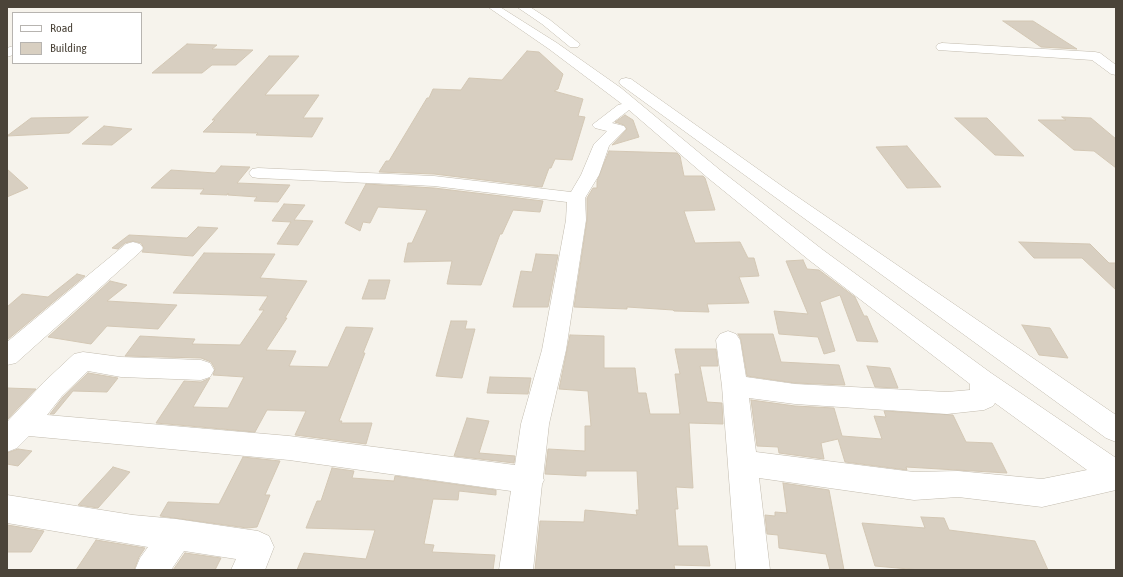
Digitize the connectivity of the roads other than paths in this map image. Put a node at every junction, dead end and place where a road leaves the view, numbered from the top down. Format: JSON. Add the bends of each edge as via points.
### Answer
{"nodes":[{"id":1,"x":493,"y":7,"type":"edge"},
{"id":2,"x":522,"y":7,"type":"edge"},
{"id":3,"x":942,"y":47,"type":"dead end"},
{"id":4,"x":1116,"y":71,"type":"edge"},
{"id":5,"x":623,"y":108,"type":"dead end"},
{"id":6,"x":258,"y":173,"type":"dead end"},
{"id":7,"x":576,"y":198,"type":"junction"},
{"id":8,"x":132,"y":248,"type":"dead end"},
{"id":9,"x":728,"y":340,"type":"dead end"},
{"id":10,"x":7,"y":356,"type":"edge"},
{"id":11,"x":201,"y":370,"type":"dead end"},
{"id":12,"x":982,"y":380,"type":"junction"},
{"id":13,"x":735,"y":386,"type":"junction"},
{"id":14,"x":1116,"y":430,"type":"edge"},
{"id":15,"x":15,"y":432,"type":"edge"},
{"id":16,"x":743,"y":463,"type":"junction"},
{"id":17,"x":1116,"y":474,"type":"edge"},
{"id":18,"x":1116,"y":477,"type":"edge"},
{"id":19,"x":529,"y":480,"type":"junction"},
{"id":20,"x":7,"y":509,"type":"edge"},
{"id":21,"x":176,"y":534,"type":"junction"},
{"id":22,"x":152,"y":570,"type":"edge"},
{"id":23,"x":248,"y":570,"type":"edge"},
{"id":24,"x":516,"y":570,"type":"edge"},
{"id":25,"x":753,"y":570,"type":"edge"}],
"edges":[{"from":1,"to":12,"type":"street","via":[[616,91],[714,174],[816,255]]},
{"from":2,"to":14,"type":"street"},
{"from":3,"to":4,"type":"street","via":[[1096,56]]},
{"from":5,"to":7,"type":"street","via":[[600,125],[618,129],[602,144],[590,175]]},
{"from":6,"to":7,"type":"street","via":[[434,181]]},
{"from":7,"to":19,"type":"street","via":[[575,227],[554,350],[535,424]]},
{"from":8,"to":10,"type":"street"},
{"from":9,"to":13,"type":"street"},
{"from":11,"to":15,"type":"street","via":[[121,367],[83,361],[53,389]]},
{"from":12,"to":13,"type":"street","via":[[984,398],[947,403],[795,394]]},
{"from":12,"to":17,"type":"street"},
{"from":13,"to":16,"type":"street"},
{"from":15,"to":19,"type":"street","via":[[289,448]]},
{"from":16,"to":18,"type":"street","via":[[914,486],[958,484],[1042,493]]},
{"from":16,"to":25,"type":"street"},
{"from":19,"to":24,"type":"street"},
{"from":20,"to":21,"type":"street","via":[[133,530]]},
{"from":21,"to":22,"type":"street"},
{"from":21,"to":23,"type":"street","via":[[258,547]]}]}
